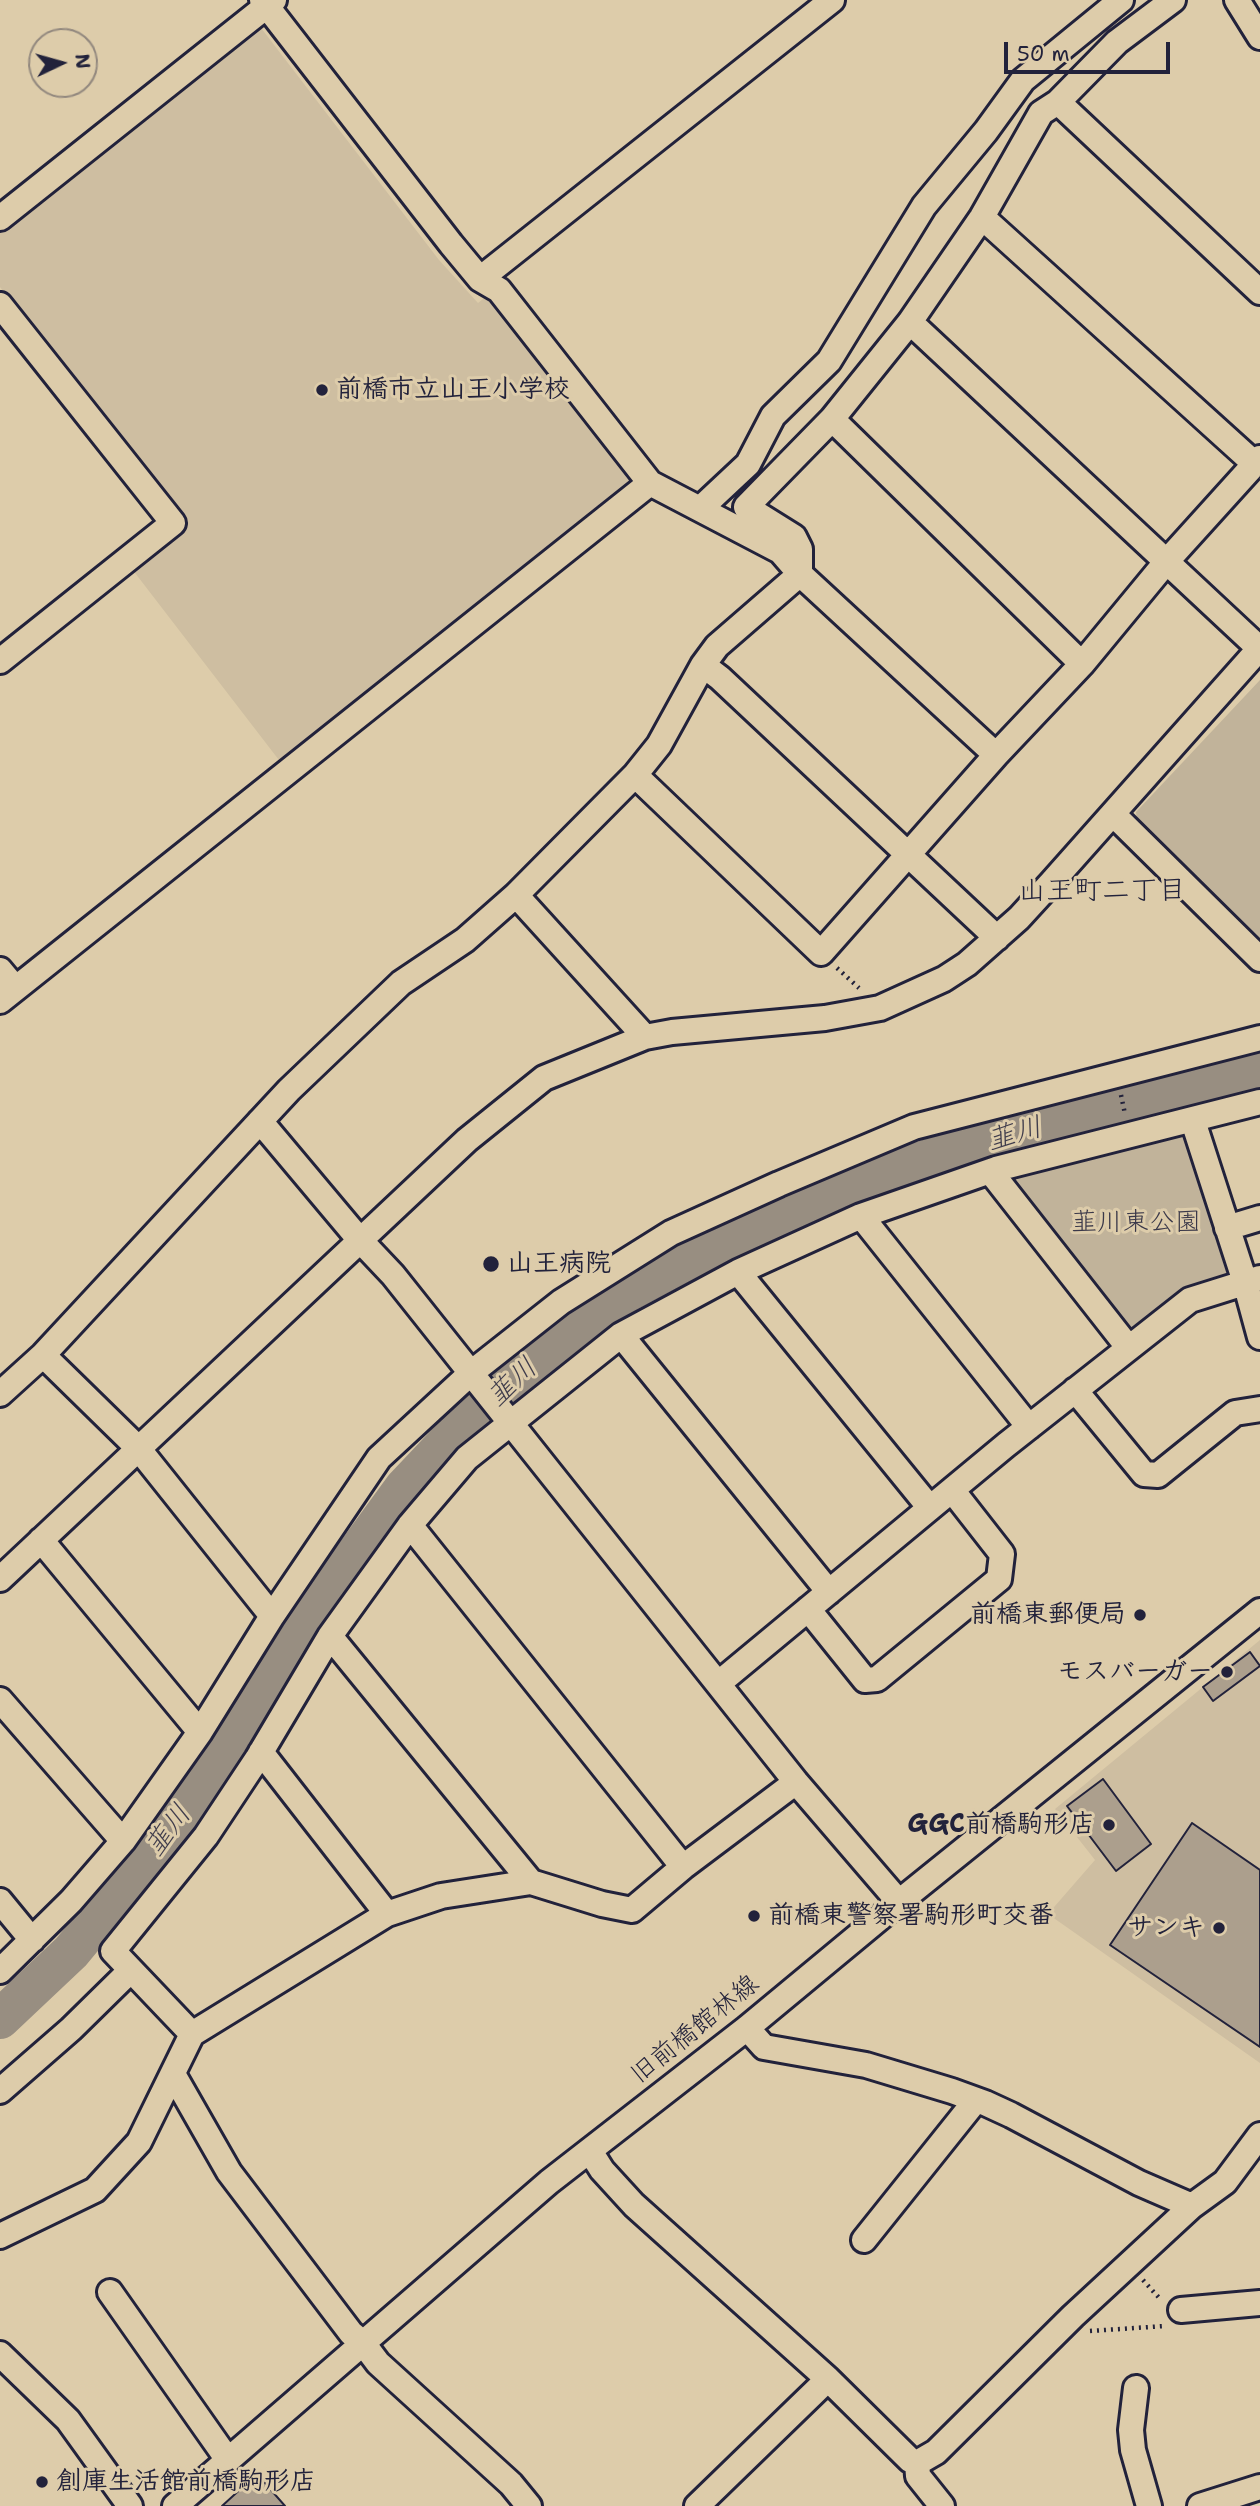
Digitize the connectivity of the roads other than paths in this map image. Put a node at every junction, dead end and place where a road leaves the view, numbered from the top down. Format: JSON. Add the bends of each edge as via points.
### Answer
{"nodes":[{"id":1,"x":832,"y":0,"type":"edge"},
{"id":2,"x":1121,"y":0,"type":"edge"},
{"id":3,"x":1173,"y":0,"type":"edge"},
{"id":4,"x":1237,"y":0,"type":"edge"},
{"id":5,"x":267,"y":2,"type":"edge"},
{"id":6,"x":1260,"y":37,"type":"edge"},
{"id":7,"x":1058,"y":102,"type":"junction"},
{"id":8,"x":982,"y":217,"type":"junction"},
{"id":9,"x":0,"y":218,"type":"edge"},
{"id":10,"x":480,"y":279,"type":"junction"},
{"id":11,"x":1260,"y":292,"type":"edge"},
{"id":12,"x":0,"y":305,"type":"edge"},
{"id":13,"x":910,"y":322,"type":"junction"},
{"id":14,"x":832,"y":419,"type":"junction"},
{"id":15,"x":1257,"y":461,"type":"edge"},
{"id":16,"x":650,"y":482,"type":"junction"},
{"id":17,"x":701,"y":508,"type":"junction"},
{"id":18,"x":1167,"y":561,"type":"junction"},
{"id":19,"x":800,"y":574,"type":"junction"},
{"id":20,"x":1260,"y":649,"type":"edge"},
{"id":21,"x":0,"y":662,"type":"edge"},
{"id":22,"x":1082,"y":664,"type":"junction"},
{"id":23,"x":703,"y":665,"type":"junction"},
{"id":24,"x":996,"y":755,"type":"junction"},
{"id":25,"x":635,"y":775,"type":"junction"},
{"id":26,"x":1112,"y":814,"type":"junction"},
{"id":27,"x":909,"y":854,"type":"junction"},
{"id":28,"x":516,"y":895,"type":"junction"},
{"id":29,"x":997,"y":938,"type":"junction"},
{"id":30,"x":1260,"y":959,"type":"edge"},
{"id":31,"x":5,"y":986,"type":"edge"},
{"id":32,"x":645,"y":1037,"type":"junction"},
{"id":33,"x":1260,"y":1038,"type":"edge"},
{"id":34,"x":1260,"y":1102,"type":"edge"},
{"id":35,"x":260,"y":1121,"type":"junction"},
{"id":36,"x":1193,"y":1121,"type":"junction"},
{"id":37,"x":990,"y":1171,"type":"junction"},
{"id":38,"x":861,"y":1216,"type":"junction"},
{"id":39,"x":1260,"y":1218,"type":"edge"},
{"id":40,"x":1227,"y":1228,"type":"junction"},
{"id":41,"x":359,"y":1239,"type":"junction"},
{"id":42,"x":738,"y":1272,"type":"junction"},
{"id":43,"x":1252,"y":1280,"type":"edge"},
{"id":44,"x":621,"y":1335,"type":"junction"},
{"id":45,"x":1260,"y":1337,"type":"edge"},
{"id":46,"x":1128,"y":1347,"type":"junction"},
{"id":47,"x":43,"y":1355,"type":"junction"},
{"id":48,"x":475,"y":1377,"type":"junction"},
{"id":49,"x":1075,"y":1390,"type":"junction"},
{"id":50,"x":0,"y":1394,"type":"edge"},
{"id":51,"x":1260,"y":1409,"type":"edge"},
{"id":52,"x":510,"y":1421,"type":"junction"},
{"id":53,"x":1029,"y":1427,"type":"junction"},
{"id":54,"x":138,"y":1448,"type":"junction"},
{"id":55,"x":952,"y":1490,"type":"junction"},
{"id":56,"x":930,"y":1508,"type":"junction"},
{"id":57,"x":410,"y":1525,"type":"junction"},
{"id":58,"x":41,"y":1540,"type":"junction"},
{"id":59,"x":0,"y":1579,"type":"edge"},
{"id":60,"x":829,"y":1592,"type":"junction"},
{"id":61,"x":808,"y":1609,"type":"junction"},
{"id":62,"x":1260,"y":1611,"type":"edge"},
{"id":63,"x":272,"y":1616,"type":"junction"},
{"id":64,"x":330,"y":1636,"type":"junction"},
{"id":65,"x":719,"y":1683,"type":"junction"},
{"id":66,"x":0,"y":1700,"type":"edge"},
{"id":67,"x":200,"y":1731,"type":"junction"},
{"id":68,"x":261,"y":1752,"type":"junction"},
{"id":69,"x":796,"y":1782,"type":"junction"},
{"id":70,"x":122,"y":1841,"type":"junction"},
{"id":71,"x":683,"y":1867,"type":"junction"},
{"id":72,"x":531,"y":1882,"type":"junction"},
{"id":73,"x":0,"y":1901,"type":"edge"},
{"id":74,"x":899,"y":1902,"type":"junction"},
{"id":75,"x":387,"y":1914,"type":"junction"},
{"id":76,"x":32,"y":1940,"type":"junction"},
{"id":77,"x":131,"y":1970,"type":"junction"},
{"id":78,"x":0,"y":1971,"type":"edge"},
{"id":79,"x":747,"y":2028,"type":"junction"},
{"id":80,"x":192,"y":2034,"type":"junction"},
{"id":81,"x":173,"y":2074,"type":"junction"},
{"id":82,"x":0,"y":2091,"type":"edge"},
{"id":83,"x":976,"y":2100,"type":"junction"},
{"id":84,"x":1259,"y":2138,"type":"edge"},
{"id":85,"x":590,"y":2151,"type":"junction"},
{"id":86,"x":1192,"y":2206,"type":"junction"},
{"id":87,"x":0,"y":2236,"type":"edge"},
{"id":88,"x":864,"y":2239,"type":"dead end"},
{"id":89,"x":110,"y":2292,"type":"dead end"},
{"id":90,"x":1260,"y":2303,"type":"edge"},
{"id":91,"x":1181,"y":2311,"type":"road end"},
{"id":92,"x":363,"y":2343,"type":"junction"},
{"id":93,"x":0,"y":2354,"type":"edge"},
{"id":94,"x":828,"y":2379,"type":"junction"},
{"id":95,"x":1136,"y":2388,"type":"dead end"},
{"id":96,"x":228,"y":2460,"type":"junction"},
{"id":97,"x":917,"y":2463,"type":"junction"},
{"id":98,"x":1260,"y":2487,"type":"edge"},
{"id":99,"x":130,"y":2506,"type":"edge"},
{"id":100,"x":175,"y":2506,"type":"edge"},
{"id":101,"x":529,"y":2506,"type":"edge"},
{"id":102,"x":697,"y":2506,"type":"edge"},
{"id":103,"x":942,"y":2506,"type":"edge"},
{"id":104,"x":1149,"y":2506,"type":"edge"},
{"id":105,"x":1200,"y":2506,"type":"edge"}],
"edges":[{"from":1,"to":10,"type":"street"},
{"from":2,"to":17,"type":"street","via":[[1023,79],[924,206],[829,361],[773,416],[748,464]]},
{"from":3,"to":7,"type":"street","via":[[1116,42]]},
{"from":4,"to":6,"type":"street"},
{"from":5,"to":9,"type":"street"},
{"from":5,"to":10,"type":"street"},
{"from":7,"to":8,"type":"street","via":[[1041,113]]},
{"from":7,"to":11,"type":"street"},
{"from":8,"to":13,"type":"street"},
{"from":8,"to":15,"type":"street"},
{"from":10,"to":16,"type":"street","via":[[499,290]]},
{"from":12,"to":21,"type":"street","via":[[173,523]]},
{"from":13,"to":14,"type":"street"},
{"from":13,"to":18,"type":"street"},
{"from":14,"to":19,"type":"street","via":[[746,507],[794,537],[800,550]]},
{"from":14,"to":22,"type":"street"},
{"from":15,"to":18,"type":"street"},
{"from":16,"to":17,"type":"street"},
{"from":16,"to":31,"type":"street"},
{"from":17,"to":19,"type":"street","via":[[780,551]]},
{"from":18,"to":20,"type":"street"},
{"from":18,"to":22,"type":"street"},
{"from":19,"to":23,"type":"street","via":[[717,646]]},
{"from":19,"to":24,"type":"street"},
{"from":20,"to":26,"type":"street"},
{"from":22,"to":24,"type":"street"},
{"from":23,"to":25,"type":"street","via":[[659,745]]},
{"from":23,"to":27,"type":"street"},
{"from":24,"to":27,"type":"street"},
{"from":25,"to":27,"type":"street","via":[[821,953]]},
{"from":25,"to":28,"type":"street"},
{"from":26,"to":29,"type":"street"},
{"from":26,"to":30,"type":"street"},
{"from":27,"to":29,"type":"street"},
{"from":28,"to":32,"type":"street"},
{"from":28,"to":35,"type":"street","via":[[465,940],[401,983]]},
{"from":29,"to":32,"type":"street","via":[[944,979],[880,1008]]},
{"from":32,"to":41,"type":"street","via":[[544,1078],[467,1140]]},
{"from":33,"to":48,"type":"street","via":[[914,1127],[779,1184],[671,1233],[561,1302]]},
{"from":34,"to":36,"type":"street"},
{"from":35,"to":41,"type":"street"},
{"from":35,"to":47,"type":"street"},
{"from":36,"to":37,"type":"street"},
{"from":36,"to":40,"type":"street"},
{"from":37,"to":38,"type":"street"},
{"from":37,"to":46,"type":"street"},
{"from":38,"to":42,"type":"street"},
{"from":38,"to":53,"type":"street"},
{"from":39,"to":40,"type":"street"},
{"from":40,"to":43,"type":"street"},
{"from":41,"to":48,"type":"street"},
{"from":41,"to":54,"type":"street"},
{"from":42,"to":44,"type":"street"},
{"from":42,"to":56,"type":"street"},
{"from":43,"to":45,"type":"street"},
{"from":43,"to":46,"type":"street","via":[[1190,1300]]},
{"from":44,"to":52,"type":"street"},
{"from":44,"to":60,"type":"street"},
{"from":46,"to":49,"type":"street"},
{"from":47,"to":50,"type":"street"},
{"from":47,"to":54,"type":"street"},
{"from":48,"to":52,"type":"street"},
{"from":48,"to":63,"type":"street","via":[[379,1458]]},
{"from":49,"to":51,"type":"street","via":[[1144,1474],[1158,1475],[1235,1413]]},
{"from":49,"to":53,"type":"street"},
{"from":52,"to":57,"type":"street","via":[[467,1458]]},
{"from":52,"to":65,"type":"street"},
{"from":53,"to":55,"type":"street"},
{"from":54,"to":58,"type":"street"},
{"from":54,"to":63,"type":"street"},
{"from":55,"to":56,"type":"street"},
{"from":55,"to":61,"type":"street","via":[[1002,1554],[999,1579],[989,1588],[877,1679],[865,1680]]},
{"from":56,"to":60,"type":"street"},
{"from":57,"to":64,"type":"street"},
{"from":57,"to":71,"type":"street"},
{"from":58,"to":59,"type":"street"},
{"from":58,"to":67,"type":"street"},
{"from":60,"to":61,"type":"street"},
{"from":61,"to":65,"type":"street"},
{"from":62,"to":74,"type":"street","name":"旧前橋館林線"},
{"from":63,"to":67,"type":"street"},
{"from":64,"to":68,"type":"street"},
{"from":64,"to":72,"type":"street"},
{"from":65,"to":69,"type":"street"},
{"from":66,"to":70,"type":"street"},
{"from":67,"to":70,"type":"street"},
{"from":68,"to":75,"type":"street"},
{"from":68,"to":77,"type":"street","via":[[206,1836],[113,1951]]},
{"from":69,"to":71,"type":"street"},
{"from":69,"to":74,"type":"street"},
{"from":70,"to":76,"type":"street"},
{"from":71,"to":72,"type":"street","via":[[632,1910]]},
{"from":72,"to":75,"type":"street","via":[[441,1896]]},
{"from":73,"to":76,"type":"street"},
{"from":74,"to":79,"type":"street","name":"旧前橋館林線"},
{"from":75,"to":80,"type":"street"},
{"from":76,"to":78,"type":"street"},
{"from":77,"to":80,"type":"street"},
{"from":77,"to":82,"type":"street"},
{"from":79,"to":83,"type":"street","via":[[764,2047],[866,2066]]},
{"from":79,"to":85,"type":"street","name":"旧前橋館林線"},
{"from":80,"to":81,"type":"street"},
{"from":81,"to":87,"type":"street","via":[[139,2142],[95,2190]]},
{"from":81,"to":92,"type":"street","via":[[229,2172]]},
{"from":83,"to":86,"type":"street"},
{"from":83,"to":88,"type":"street"},
{"from":84,"to":86,"type":"street","via":[[1226,2182]]},
{"from":85,"to":92,"type":"street","name":"旧前橋館林線"},
{"from":85,"to":94,"type":"street","via":[[634,2205]]},
{"from":86,"to":97,"type":"street","via":[[936,2452]]},
{"from":89,"to":96,"type":"street"},
{"from":90,"to":91,"type":"street"},
{"from":92,"to":96,"type":"street","name":"旧前橋館林線"},
{"from":92,"to":101,"type":"street","via":[[378,2363],[511,2484]]},
{"from":93,"to":99,"type":"street","via":[[68,2420]]},
{"from":94,"to":97,"type":"street"},
{"from":94,"to":102,"type":"street"},
{"from":95,"to":104,"type":"street","via":[[1133,2450]]},
{"from":96,"to":100,"type":"street","name":"旧前橋館林線"},
{"from":97,"to":103,"type":"street","via":[[918,2476]]},
{"from":98,"to":105,"type":"street"}]}
